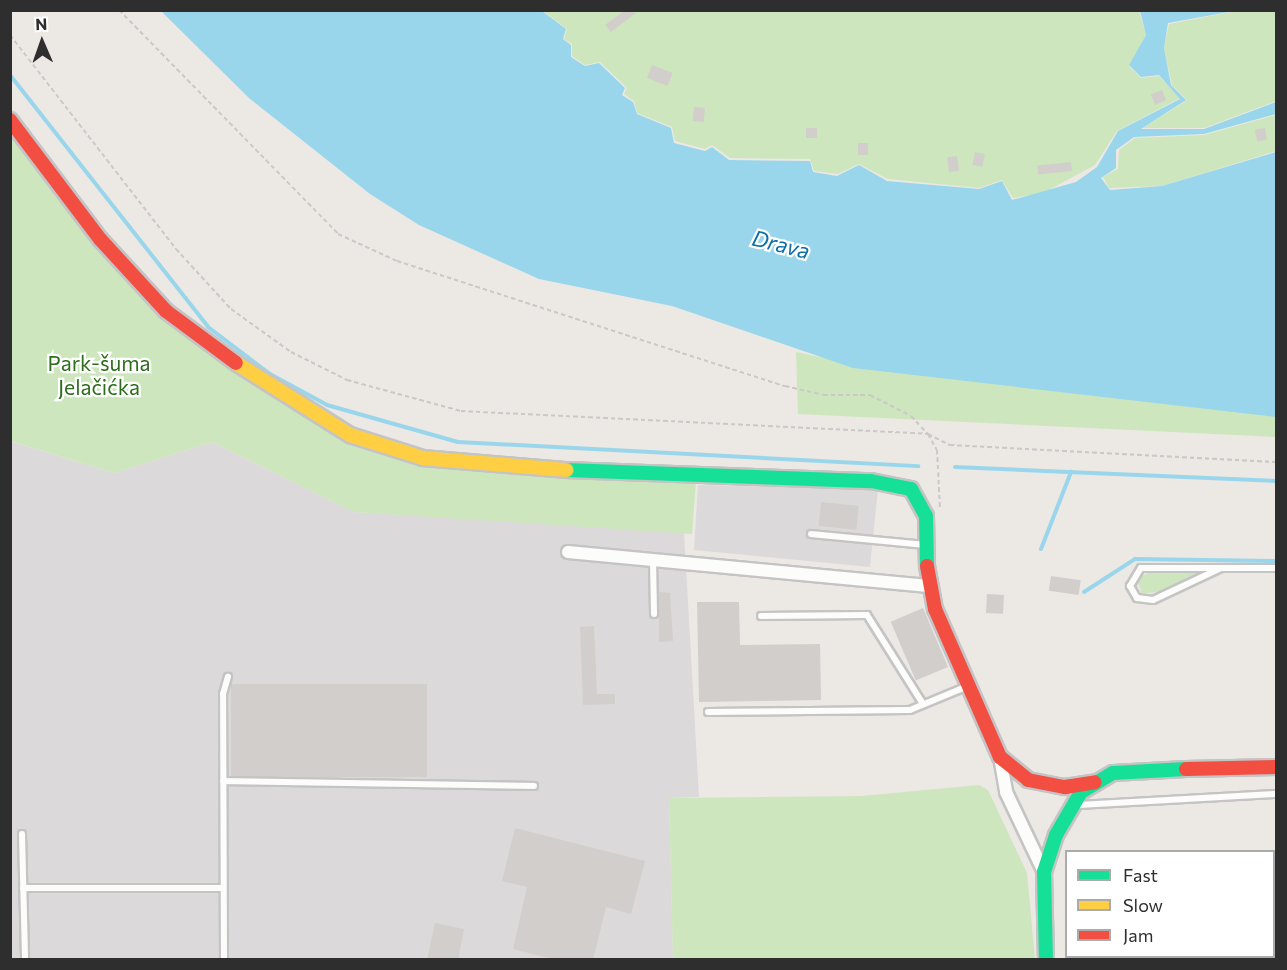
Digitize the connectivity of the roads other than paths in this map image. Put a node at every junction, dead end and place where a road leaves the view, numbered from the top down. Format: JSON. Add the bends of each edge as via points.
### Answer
{"nodes":[{"id":1,"x":10,"y":120,"type":"edge"},
{"id":2,"x":811,"y":534,"type":"dead end"},
{"id":3,"x":929,"y":545,"type":"junction"},
{"id":4,"x":568,"y":552,"type":"dead end"},
{"id":5,"x":653,"y":559,"type":"junction"},
{"id":6,"x":1221,"y":568,"type":"junction"},
{"id":7,"x":1276,"y":568,"type":"edge"},
{"id":8,"x":928,"y":586,"type":"junction"},
{"id":9,"x":654,"y":614,"type":"dead end"},
{"id":10,"x":761,"y":616,"type":"dead end"},
{"id":11,"x":228,"y":677,"type":"dead end"},
{"id":12,"x":969,"y":686,"type":"junction"},
{"id":13,"x":923,"y":704,"type":"junction"},
{"id":14,"x":708,"y":712,"type":"dead end"},
{"id":15,"x":1000,"y":757,"type":"junction"},
{"id":16,"x":1276,"y":767,"type":"edge"},
{"id":17,"x":223,"y":781,"type":"junction"},
{"id":18,"x":1095,"y":782,"type":"junction"},
{"id":19,"x":534,"y":786,"type":"dead end"},
{"id":20,"x":1276,"y":794,"type":"edge"},
{"id":21,"x":1071,"y":806,"type":"junction"},
{"id":22,"x":22,"y":834,"type":"dead end"},
{"id":23,"x":1044,"y":872,"type":"junction"},
{"id":24,"x":23,"y":888,"type":"junction"},
{"id":25,"x":223,"y":888,"type":"junction"},
{"id":26,"x":25,"y":960,"type":"edge"},
{"id":27,"x":224,"y":960,"type":"edge"},
{"id":28,"x":1046,"y":960,"type":"edge"}],
"edges":[{"from":1,"to":3,"type":"street","via":[[100,239],[166,311],[275,392],[341,431],[423,458],[504,468],[900,486],[920,501]]},
{"from":2,"to":3,"type":"lane"},
{"from":3,"to":8,"type":"street"},
{"from":4,"to":5,"type":"street"},
{"from":5,"to":8,"type":"street"},
{"from":5,"to":9,"type":"lane"},
{"from":6,"to":6,"type":"lane","via":[[1141,568],[1130,586],[1137,598],[1152,600]]},
{"from":6,"to":7,"type":"lane"},
{"from":8,"to":12,"type":"street"},
{"from":10,"to":13,"type":"lane","via":[[867,615]]},
{"from":11,"to":17,"type":"lane","via":[[222,694]]},
{"from":12,"to":13,"type":"lane"},
{"from":12,"to":15,"type":"street"},
{"from":13,"to":14,"type":"lane","via":[[910,710]]},
{"from":15,"to":18,"type":"street","via":[[1028,780],[1065,787]]},
{"from":15,"to":23,"type":"street","via":[[1006,792]]},
{"from":16,"to":18,"type":"street","via":[[1132,770]]},
{"from":17,"to":19,"type":"lane"},
{"from":17,"to":25,"type":"lane"},
{"from":18,"to":21,"type":"street"},
{"from":20,"to":21,"type":"lane"},
{"from":21,"to":23,"type":"street"},
{"from":22,"to":24,"type":"lane"},
{"from":23,"to":28,"type":"street"},
{"from":24,"to":25,"type":"lane"},
{"from":24,"to":26,"type":"lane"},
{"from":25,"to":27,"type":"lane"}]}
